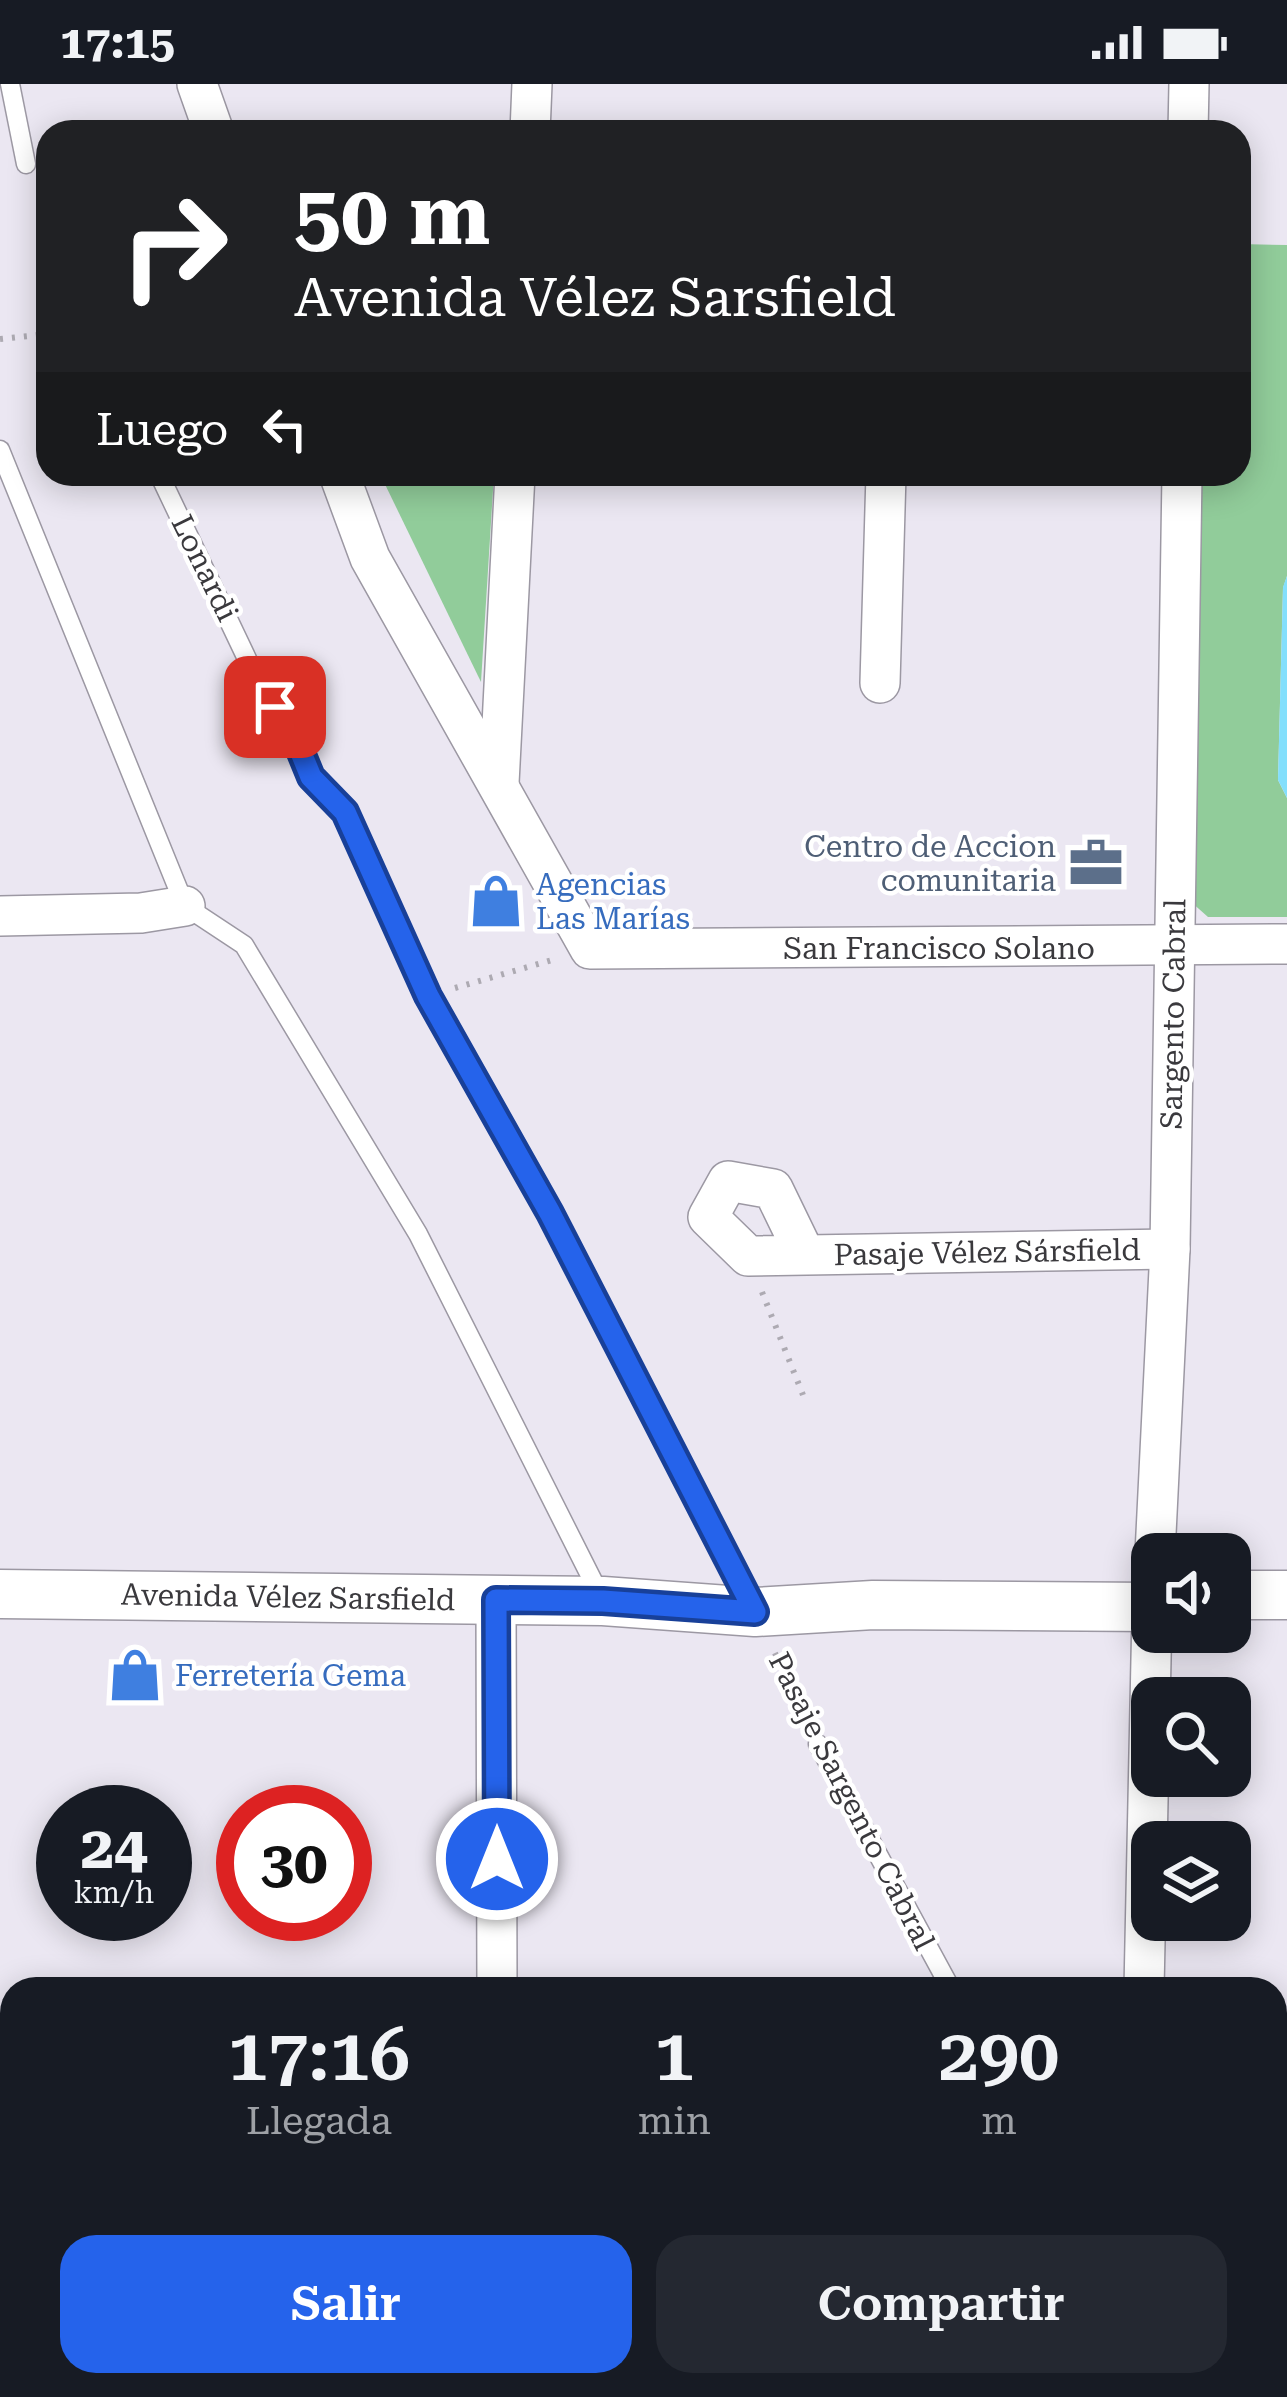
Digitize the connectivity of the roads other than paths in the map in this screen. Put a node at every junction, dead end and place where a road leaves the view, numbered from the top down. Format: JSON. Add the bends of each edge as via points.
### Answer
{"nodes":[{"id":1,"x":10,"y":84,"type":"edge"},
{"id":2,"x":197,"y":84,"type":"edge"},
{"id":3,"x":532,"y":84,"type":"edge"},
{"id":4,"x":1189,"y":84,"type":"edge"},
{"id":5,"x":210,"y":120,"type":"edge"},
{"id":6,"x":530,"y":120,"type":"edge"},
{"id":7,"x":1188,"y":120,"type":"edge"},
{"id":8,"x":26,"y":164,"type":"dead end"},
{"id":9,"x":0,"y":450,"type":"edge"},
{"id":10,"x":165,"y":486,"type":"edge"},
{"id":11,"x":343,"y":486,"type":"edge"},
{"id":12,"x":514,"y":486,"type":"edge"},
{"id":13,"x":886,"y":486,"type":"edge"},
{"id":14,"x":1182,"y":486,"type":"edge"},
{"id":15,"x":880,"y":683,"type":"dead end"},
{"id":16,"x":499,"y":784,"type":"junction"},
{"id":17,"x":185,"y":905,"type":"junction"},
{"id":18,"x":0,"y":916,"type":"edge"},
{"id":19,"x":1287,"y":944,"type":"edge"},
{"id":20,"x":1174,"y":946,"type":"junction"},
{"id":21,"x":1170,"y":1249,"type":"junction"},
{"id":22,"x":805,"y":1255,"type":"junction"},
{"id":23,"x":1156,"y":1533,"type":"edge"},
{"id":24,"x":0,"y":1594,"type":"edge"},
{"id":25,"x":1287,"y":1594,"type":"edge"},
{"id":26,"x":1251,"y":1595,"type":"edge"},
{"id":27,"x":496,"y":1600,"type":"junction"},
{"id":28,"x":603,"y":1601,"type":"junction"},
{"id":29,"x":1131,"y":1609,"type":"edge"},
{"id":30,"x":755,"y":1612,"type":"junction"},
{"id":31,"x":1251,"y":1619,"type":"edge"},
{"id":32,"x":1287,"y":1619,"type":"edge"},
{"id":33,"x":1151,"y":1653,"type":"edge"},
{"id":34,"x":818,"y":1744,"type":"road end"},
{"id":35,"x":497,"y":1977,"type":"edge"},
{"id":36,"x":944,"y":1977,"type":"edge"},
{"id":37,"x":1144,"y":1977,"type":"edge"}],
"edges":[{"from":1,"to":8,"type":"lane"},
{"from":2,"to":5,"type":"street"},
{"from":3,"to":6,"type":"street"},
{"from":4,"to":7,"type":"street"},
{"from":9,"to":17,"type":"lane"},
{"from":10,"to":30,"type":"lane","name":"Lonardi","via":[[258,682],[311,777],[345,812],[428,996],[550,1213]]},
{"from":11,"to":16,"type":"street","via":[[370,558]]},
{"from":12,"to":16,"type":"street"},
{"from":13,"to":15,"type":"street"},
{"from":14,"to":20,"type":"street","name":"Sargento Cabral"},
{"from":16,"to":20,"type":"street","name":"San Francisco Solano","via":[[590,949]]},
{"from":17,"to":18,"type":"street"},
{"from":17,"to":28,"type":"lane","via":[[244,945],[418,1234]]},
{"from":19,"to":20,"type":"street","name":"San Francisco Solano"},
{"from":20,"to":21,"type":"street","name":"Sargento Cabral"},
{"from":21,"to":22,"type":"street","name":"Pasaje Vélez Sársfield"},
{"from":21,"to":23,"type":"street","name":"Sargento Cabral"},
{"from":22,"to":22,"type":"street","name":"Pasaje Vélez Sársfield","via":[[748,1256],[708,1217],[728,1181],[773,1189]]},
{"from":24,"to":27,"type":"street","name":"Avenida Vélez Sarsfield"},
{"from":25,"to":26,"type":"street"},
{"from":27,"to":28,"type":"street","name":"Avenida Vélez Sarsfield"},
{"from":27,"to":35,"type":"street"},
{"from":28,"to":30,"type":"street","name":"Avenida Vélez Sarsfield"},
{"from":29,"to":30,"type":"street","name":"Avenida Vélez Sarsfield","via":[[873,1604]]},
{"from":31,"to":32,"type":"street"},
{"from":33,"to":37,"type":"street"},
{"from":34,"to":36,"type":"lane","name":"Pasaje Sargento Cabral"}]}
